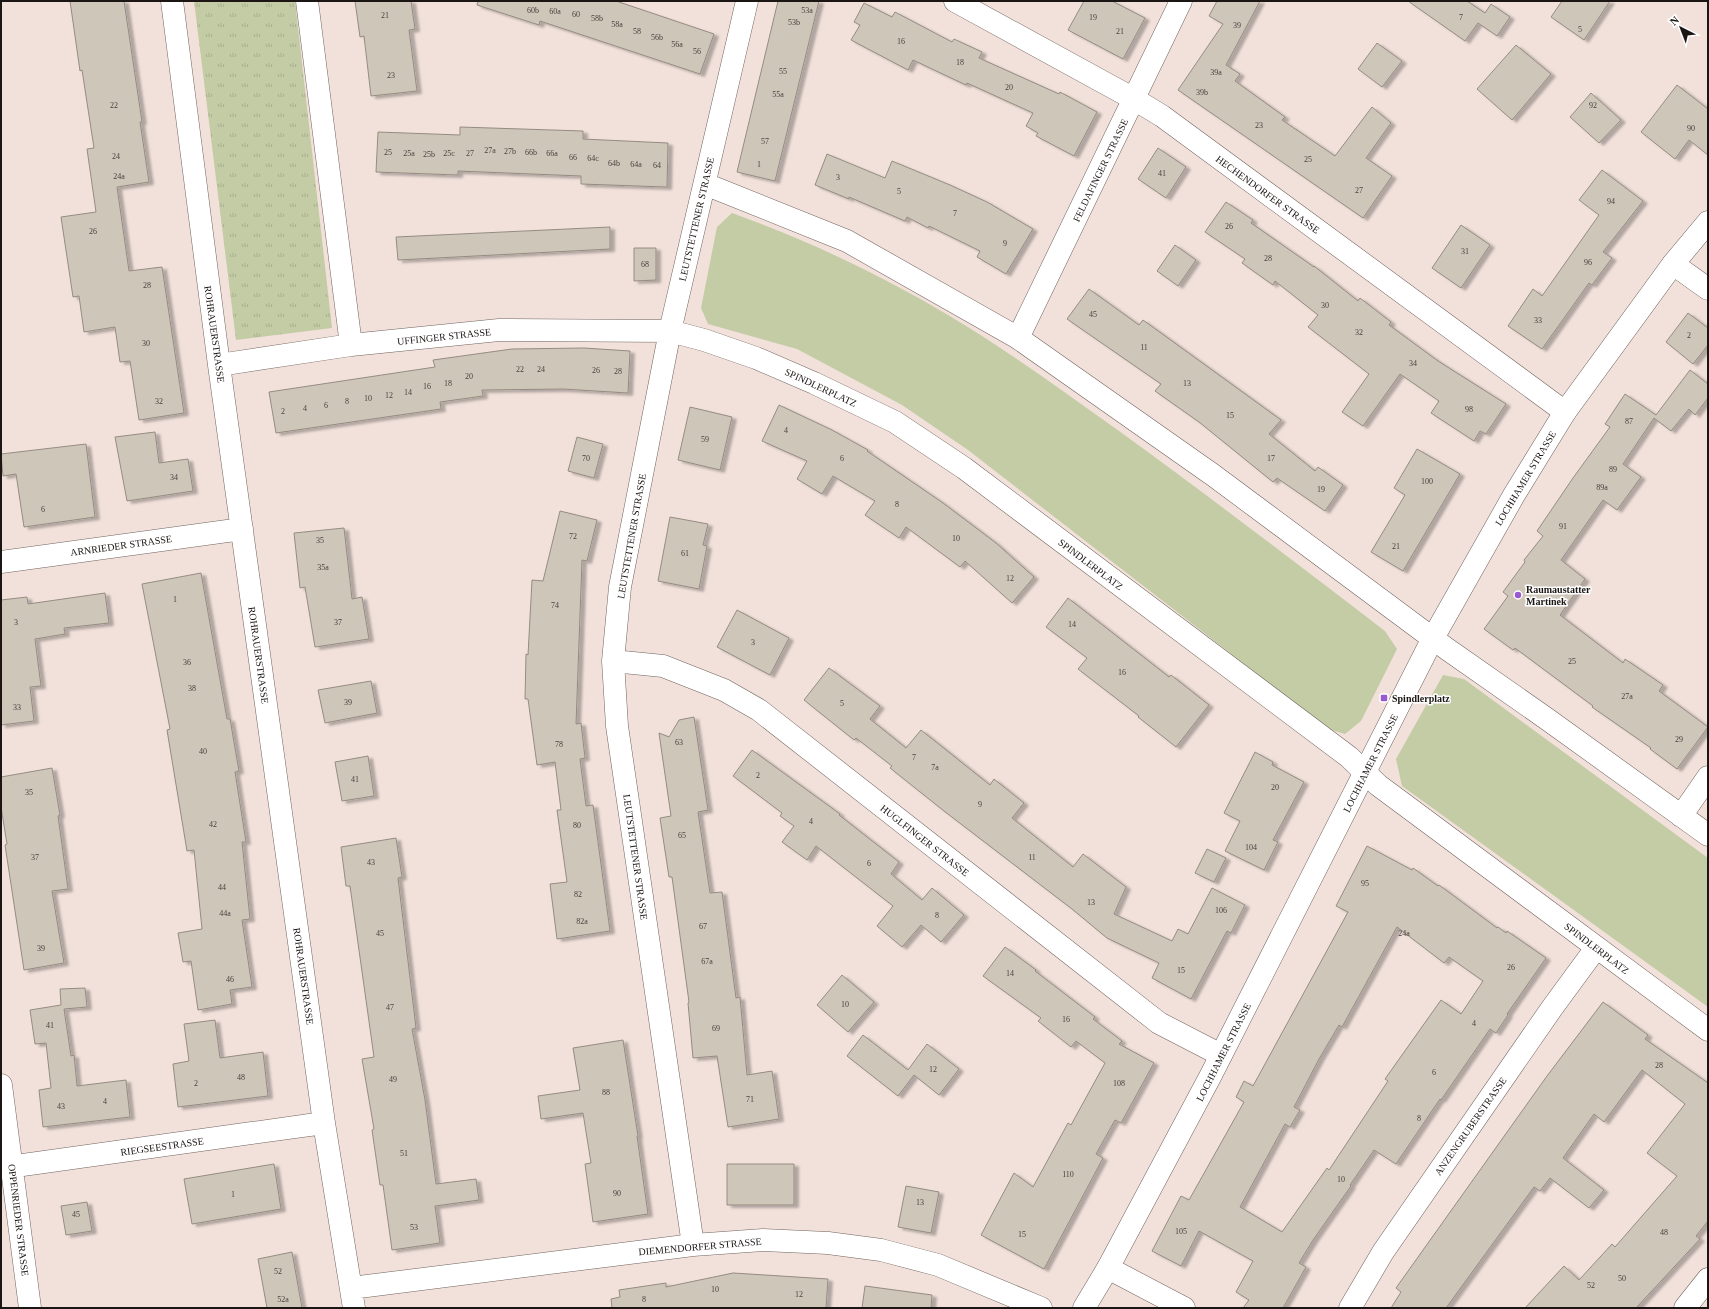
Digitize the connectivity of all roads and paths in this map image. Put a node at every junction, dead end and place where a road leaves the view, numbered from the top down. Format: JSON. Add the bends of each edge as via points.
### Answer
{"nodes":[{"id":1,"x":172,"y":1,"type":"edge"},
{"id":2,"x":307,"y":1,"type":"edge"},
{"id":3,"x":746,"y":1,"type":"edge"},
{"id":4,"x":955,"y":1,"type":"edge"},
{"id":5,"x":1181,"y":1,"type":"edge"},
{"id":6,"x":1134,"y":99,"type":"junction"},
{"id":7,"x":705,"y":184,"type":"junction"},
{"id":8,"x":1708,"y":222,"type":"edge"},
{"id":9,"x":1673,"y":264,"type":"junction"},
{"id":10,"x":1708,"y":289,"type":"edge"},
{"id":11,"x":670,"y":331,"type":"junction"},
{"id":12,"x":1018,"y":338,"type":"junction"},
{"id":13,"x":351,"y":345,"type":"junction"},
{"id":14,"x":219,"y":365,"type":"junction"},
{"id":15,"x":1565,"y":412,"type":"junction"},
{"id":16,"x":242,"y":528,"type":"junction"},
{"id":17,"x":1,"y":562,"type":"edge"},
{"id":18,"x":1433,"y":638,"type":"junction"},
{"id":19,"x":613,"y":662,"type":"junction"},
{"id":20,"x":1365,"y":772,"type":"junction"},
{"id":21,"x":1708,"y":777,"type":"edge"},
{"id":22,"x":1681,"y":816,"type":"junction"},
{"id":23,"x":1708,"y":835,"type":"edge"},
{"id":24,"x":1596,"y":948,"type":"junction"},
{"id":25,"x":1708,"y":1030,"type":"edge"},
{"id":26,"x":1221,"y":1055,"type":"junction"},
{"id":27,"x":1,"y":1085,"type":"edge"},
{"id":28,"x":324,"y":1123,"type":"junction"},
{"id":29,"x":6,"y":1167,"type":"edge"},
{"id":30,"x":693,"y":1245,"type":"junction"},
{"id":31,"x":1108,"y":1268,"type":"junction"},
{"id":32,"x":1708,"y":1279,"type":"edge"},
{"id":33,"x":352,"y":1298,"type":"edge"},
{"id":34,"x":30,"y":1308,"type":"edge"},
{"id":35,"x":1041,"y":1308,"type":"edge"},
{"id":36,"x":1084,"y":1308,"type":"edge"},
{"id":37,"x":1184,"y":1308,"type":"edge"},
{"id":38,"x":1350,"y":1308,"type":"edge"},
{"id":39,"x":1685,"y":1308,"type":"edge"}],
"edges":[{"from":1,"to":14,"type":"street","name":"ROHRAUERSTRASSE"},
{"from":2,"to":13,"type":"street"},
{"from":3,"to":7,"type":"street","name":"LEUTSTETTENER STRASSE"},
{"from":4,"to":6,"type":"street","name":"HECHENDORFER STRASSE"},
{"from":5,"to":6,"type":"street","name":"FELDAFINGER STRASSE"},
{"from":6,"to":12,"type":"street","name":"FELDAFINGER STRASSE"},
{"from":6,"to":15,"type":"street","name":"HECHENDORFER STRASSE","via":[[1169,121]]},
{"from":7,"to":11,"type":"street","name":"LEUTSTETTENER STRASSE"},
{"from":7,"to":12,"type":"street","via":[[847,241]]},
{"from":8,"to":9,"type":"street","name":"LOCHHAMER STRASSE"},
{"from":9,"to":10,"type":"street"},
{"from":9,"to":15,"type":"street","name":"LOCHHAMER STRASSE"},
{"from":11,"to":13,"type":"street","name":"UFFINGER STRASSE","via":[[498,330]]},
{"from":11,"to":19,"type":"street","name":"LEUTSTETTENER STRASSE","via":[[620,586]]},
{"from":11,"to":20,"type":"street","name":"SPINDLERPLATZ","via":[[756,358],[895,422],[964,468]]},
{"from":12,"to":18,"type":"street","via":[[1213,475]]},
{"from":13,"to":14,"type":"street","name":"UFFINGER STRASSE"},
{"from":14,"to":16,"type":"street","name":"ROHRAUERSTRASSE"},
{"from":15,"to":18,"type":"street","name":"LOCHHAMER STRASSE","via":[[1514,495]]},
{"from":16,"to":17,"type":"street","name":"ARNRIEDER STRASSE"},
{"from":16,"to":28,"type":"street","name":"ROHRAUERSTRASSE"},
{"from":18,"to":20,"type":"street","name":"LOCHHAMER STRASSE"},
{"from":18,"to":22,"type":"street"},
{"from":19,"to":26,"type":"street","name":"HUGLFINGER STRASSE","via":[[663,666],[724,690],[759,710],[1159,1023]]},
{"from":19,"to":30,"type":"street","name":"LEUTSTETTENER STRASSE","via":[[617,726]]},
{"from":20,"to":24,"type":"street","name":"SPINDLERPLATZ","via":[[1378,785]]},
{"from":20,"to":26,"type":"street","name":"LOCHHAMER STRASSE"},
{"from":21,"to":22,"type":"street"},
{"from":22,"to":23,"type":"street"},
{"from":24,"to":25,"type":"street","name":"SPINDLERPLATZ"},
{"from":24,"to":38,"type":"street","name":"ANZENGRUBERSTRASSE","via":[[1383,1252]]},
{"from":26,"to":31,"type":"street","name":"LOCHHAMER STRASSE"},
{"from":27,"to":29,"type":"street","name":"OPPENRIEDER STRASSE"},
{"from":28,"to":29,"type":"street","name":"RIEGSEESTRASSE"},
{"from":28,"to":33,"type":"street","name":"ROHRAUERSTRASSE"},
{"from":29,"to":34,"type":"street","name":"OPPENRIEDER STRASSE"},
{"from":30,"to":33,"type":"street","name":"DIEMENDORFER STRASSE"},
{"from":30,"to":35,"type":"street","name":"DIEMENDORFER STRASSE","via":[[763,1240],[828,1243],[881,1250],[938,1265]]},
{"from":31,"to":36,"type":"street","name":"LOCHHAMER STRASSE"},
{"from":31,"to":37,"type":"street"},
{"from":32,"to":39,"type":"street"}]}
